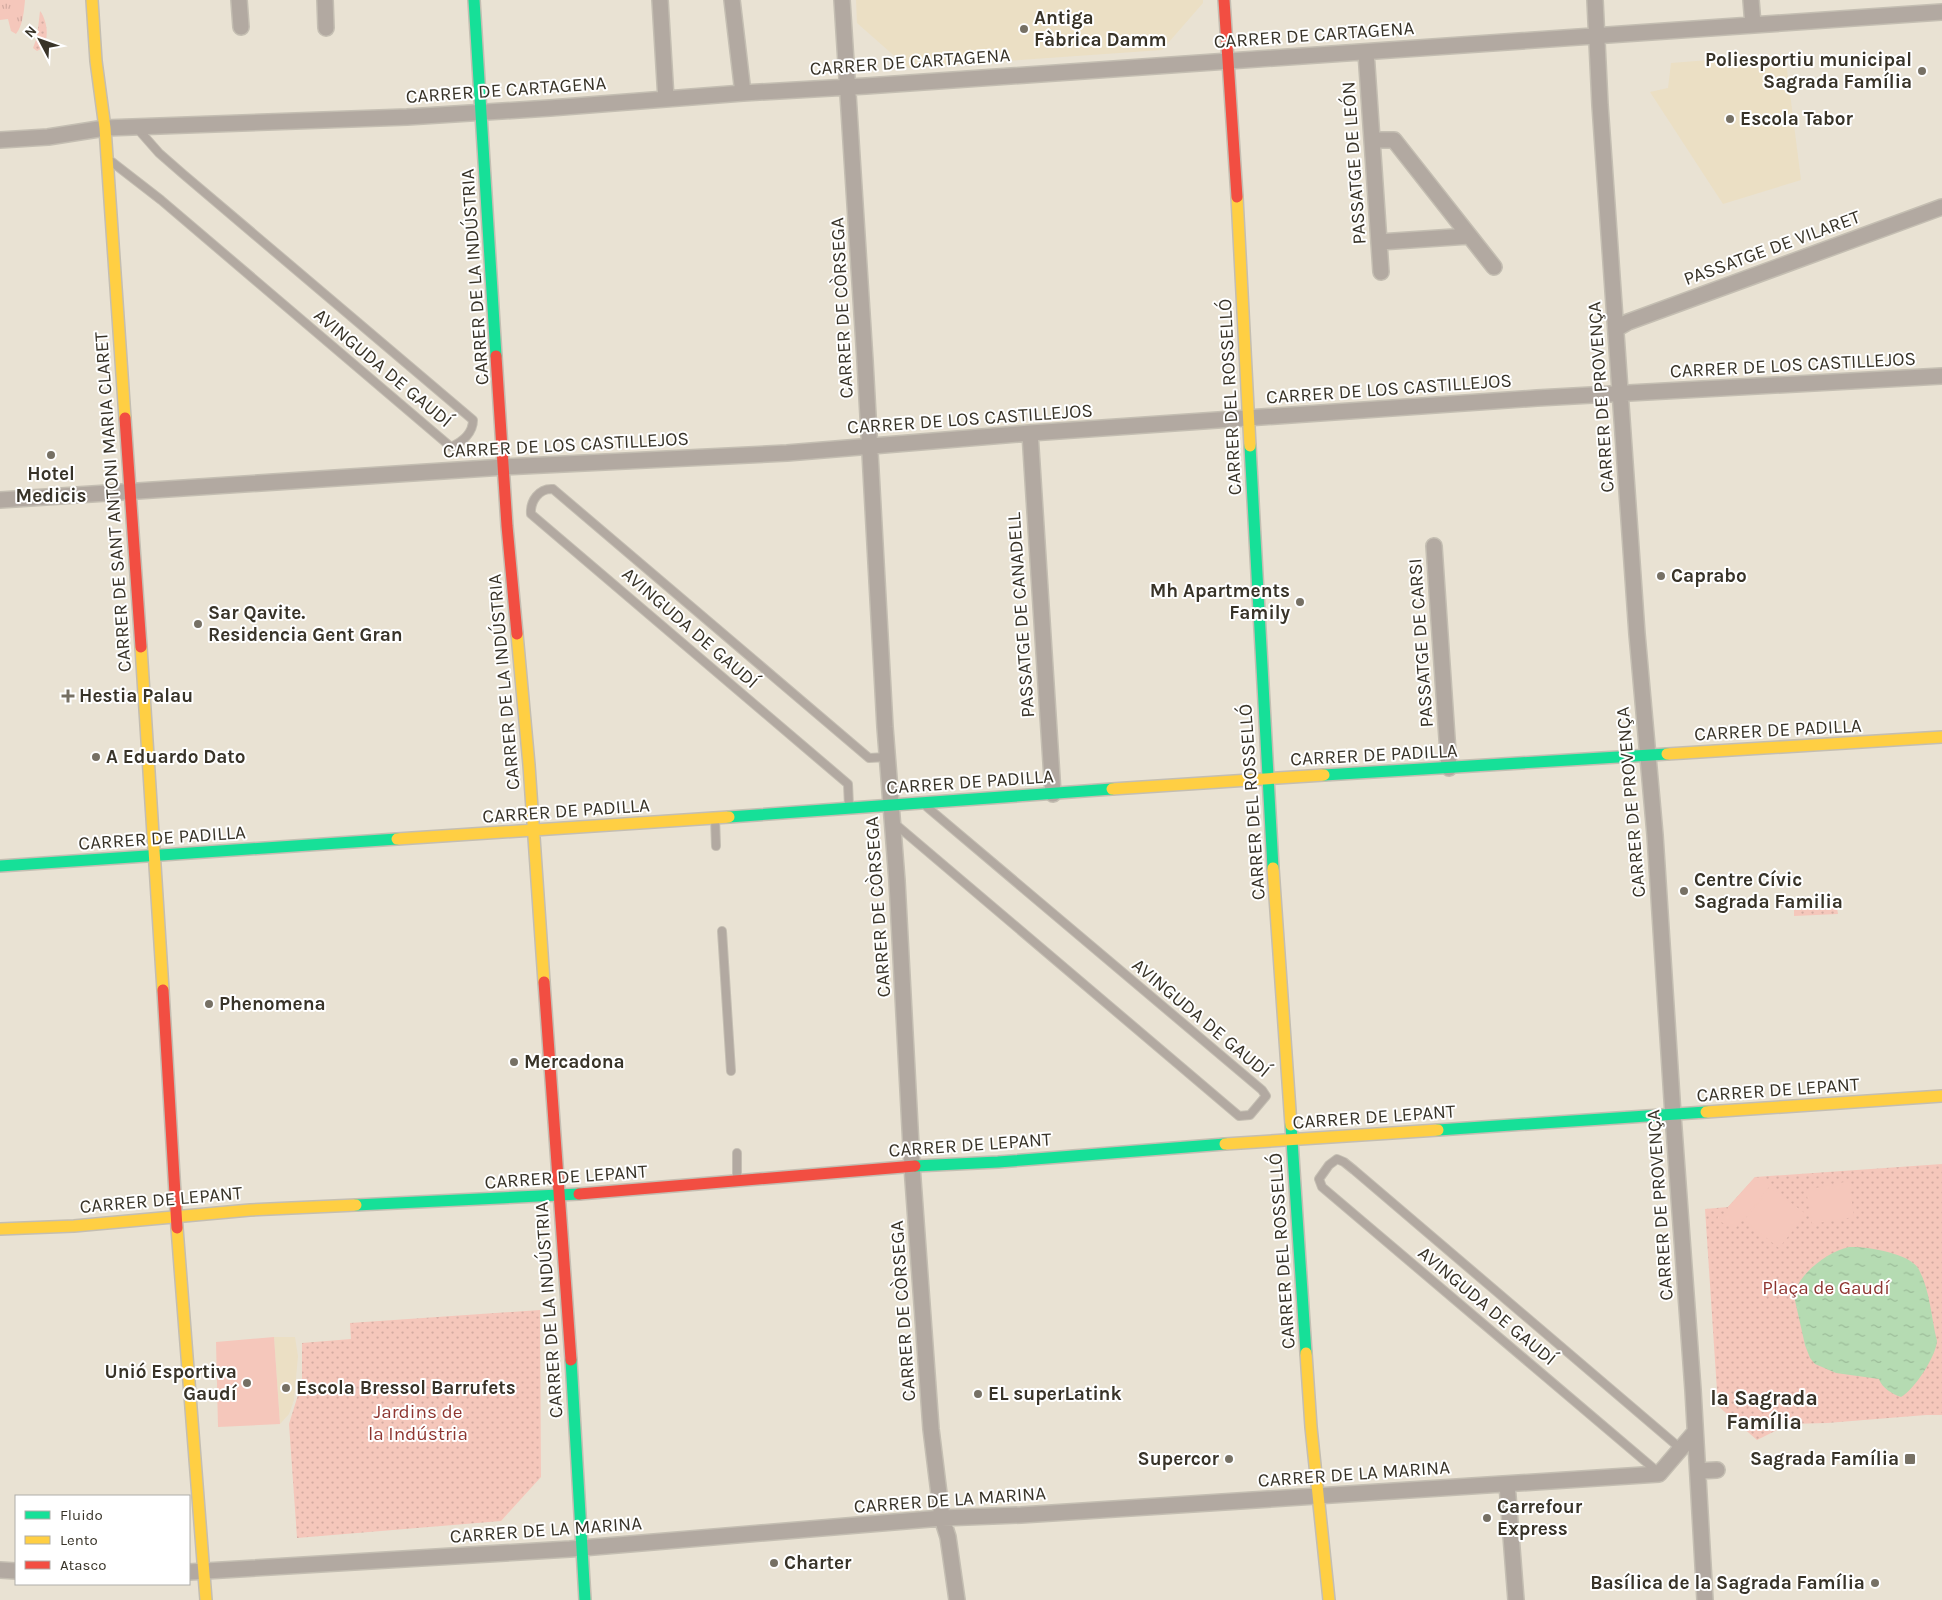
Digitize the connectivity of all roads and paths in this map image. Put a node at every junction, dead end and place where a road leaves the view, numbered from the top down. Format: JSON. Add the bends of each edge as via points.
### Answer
{"nodes":[{"id":1,"x":92,"y":0,"type":"edge"},
{"id":2,"x":239,"y":0,"type":"edge"},
{"id":3,"x":325,"y":0,"type":"edge"},
{"id":4,"x":475,"y":0,"type":"edge"},
{"id":5,"x":660,"y":0,"type":"edge"},
{"id":6,"x":732,"y":0,"type":"edge"},
{"id":7,"x":842,"y":0,"type":"edge"},
{"id":8,"x":1224,"y":0,"type":"edge"},
{"id":9,"x":1595,"y":0,"type":"edge"},
{"id":10,"x":1751,"y":0,"type":"edge"},
{"id":11,"x":1942,"y":12,"type":"edge"},
{"id":12,"x":1753,"y":25,"type":"junction"},
{"id":13,"x":241,"y":27,"type":"dead end"},
{"id":14,"x":326,"y":28,"type":"dead end"},
{"id":15,"x":1596,"y":35,"type":"junction"},
{"id":16,"x":1366,"y":52,"type":"junction"},
{"id":17,"x":1228,"y":61,"type":"junction"},
{"id":18,"x":848,"y":87,"type":"junction"},
{"id":19,"x":743,"y":93,"type":"junction"},
{"id":20,"x":666,"y":98,"type":"junction"},
{"id":21,"x":482,"y":112,"type":"junction"},
{"id":22,"x":136,"y":127,"type":"junction"},
{"id":23,"x":104,"y":128,"type":"junction"},
{"id":24,"x":0,"y":140,"type":"edge"},
{"id":25,"x":1372,"y":140,"type":"junction"},
{"id":26,"x":106,"y":157,"type":"junction"},
{"id":27,"x":1942,"y":207,"type":"edge"},
{"id":28,"x":1469,"y":236,"type":"junction"},
{"id":29,"x":1380,"y":242,"type":"junction"},
{"id":30,"x":1494,"y":267,"type":"dead end"},
{"id":31,"x":1381,"y":272,"type":"dead end"},
{"id":32,"x":1616,"y":329,"type":"junction"},
{"id":33,"x":1942,"y":376,"type":"edge"},
{"id":34,"x":1621,"y":394,"type":"junction"},
{"id":35,"x":1248,"y":419,"type":"junction"},
{"id":36,"x":1030,"y":434,"type":"junction"},
{"id":37,"x":870,"y":447,"type":"junction"},
{"id":38,"x":504,"y":467,"type":"junction"},
{"id":39,"x":130,"y":492,"type":"junction"},
{"id":40,"x":0,"y":500,"type":"edge"},
{"id":41,"x":1434,"y":546,"type":"dead end"},
{"id":42,"x":1942,"y":737,"type":"edge"},
{"id":43,"x":1648,"y":755,"type":"junction"},
{"id":44,"x":887,"y":757,"type":"junction"},
{"id":45,"x":1449,"y":768,"type":"junction"},
{"id":46,"x":1268,"y":778,"type":"junction"},
{"id":47,"x":1053,"y":794,"type":"junction"},
{"id":48,"x":924,"y":804,"type":"junction"},
{"id":49,"x":891,"y":806,"type":"junction"},
{"id":50,"x":850,"y":808,"type":"junction"},
{"id":51,"x":715,"y":818,"type":"junction"},
{"id":52,"x":893,"y":822,"type":"junction"},
{"id":53,"x":533,"y":831,"type":"junction"},
{"id":54,"x":716,"y":846,"type":"dead end"},
{"id":55,"x":155,"y":856,"type":"junction"},
{"id":56,"x":0,"y":866,"type":"edge"},
{"id":57,"x":722,"y":931,"type":"dead end"},
{"id":58,"x":731,"y":1071,"type":"dead end"},
{"id":59,"x":1942,"y":1096,"type":"edge"},
{"id":60,"x":1673,"y":1114,"type":"junction"},
{"id":61,"x":1291,"y":1140,"type":"junction"},
{"id":62,"x":737,"y":1153,"type":"dead end"},
{"id":63,"x":912,"y":1166,"type":"junction"},
{"id":64,"x":737,"y":1181,"type":"junction"},
{"id":65,"x":559,"y":1196,"type":"junction"},
{"id":66,"x":176,"y":1217,"type":"junction"},
{"id":67,"x":0,"y":1229,"type":"edge"},
{"id":68,"x":1695,"y":1432,"type":"junction"},
{"id":69,"x":1681,"y":1448,"type":"junction"},
{"id":70,"x":1717,"y":1470,"type":"dead end"},
{"id":71,"x":1698,"y":1471,"type":"junction"},
{"id":72,"x":1660,"y":1474,"type":"junction"},
{"id":73,"x":1507,"y":1484,"type":"junction"},
{"id":74,"x":1318,"y":1495,"type":"junction"},
{"id":75,"x":942,"y":1518,"type":"junction"},
{"id":76,"x":581,"y":1548,"type":"junction"},
{"id":77,"x":0,"y":1570,"type":"edge"},
{"id":78,"x":15,"y":1571,"type":"edge"},
{"id":79,"x":190,"y":1572,"type":"edge"},
{"id":80,"x":204,"y":1572,"type":"junction"},
{"id":81,"x":206,"y":1600,"type":"edge"},
{"id":82,"x":585,"y":1600,"type":"edge"},
{"id":83,"x":957,"y":1600,"type":"edge"},
{"id":84,"x":1329,"y":1600,"type":"edge"},
{"id":85,"x":1516,"y":1600,"type":"edge"},
{"id":86,"x":1705,"y":1600,"type":"edge"}],
"edges":[{"from":1,"to":23,"type":"main road","name":"CARRER DE SANT ANTONI MARIA CLARET"},
{"from":2,"to":13,"type":"street"},
{"from":3,"to":14,"type":"street"},
{"from":4,"to":21,"type":"main road","name":"CARRER DE LA INDÚSTRIA"},
{"from":5,"to":20,"type":"street"},
{"from":6,"to":19,"type":"street"},
{"from":7,"to":18,"type":"street","name":"CARRER DE CÒRSEGA"},
{"from":8,"to":17,"type":"main road","name":"CARRER DEL ROSSELLÓ"},
{"from":9,"to":15,"type":"street","name":"CARRER DE PROVENÇA"},
{"from":10,"to":12,"type":"street"},
{"from":11,"to":12,"type":"street","name":"CARRER DE CARTAGENA"},
{"from":12,"to":15,"type":"street","name":"CARRER DE CARTAGENA"},
{"from":15,"to":16,"type":"street","name":"CARRER DE CARTAGENA"},
{"from":15,"to":32,"type":"street","name":"CARRER DE PROVENÇA"},
{"from":16,"to":17,"type":"street","name":"CARRER DE CARTAGENA"},
{"from":16,"to":25,"type":"street","name":"PASSATGE DE LEÓN"},
{"from":17,"to":18,"type":"street","name":"CARRER DE CARTAGENA"},
{"from":17,"to":35,"type":"main road","name":"CARRER DEL ROSSELLÓ"},
{"from":18,"to":19,"type":"street","name":"CARRER DE CARTAGENA"},
{"from":18,"to":37,"type":"street","name":"CARRER DE CÒRSEGA"},
{"from":19,"to":20,"type":"street","name":"CARRER DE CARTAGENA"},
{"from":20,"to":21,"type":"street","name":"CARRER DE CARTAGENA"},
{"from":21,"to":22,"type":"street","name":"CARRER DE CARTAGENA"},
{"from":21,"to":38,"type":"main road","name":"CARRER DE LA INDÚSTRIA"},
{"from":22,"to":23,"type":"street","name":"CARRER DE CARTAGENA"},
{"from":22,"to":26,"type":"lane","name":"AVINGUDA DE GAUDÍ","via":[[165,158],[473,420],[473,427],[466,437],[451,446]]},
{"from":23,"to":24,"type":"street","name":"CARRER DE CARTAGENA","via":[[48,137]]},
{"from":23,"to":26,"type":"main road","name":"CARRER DE SANT ANTONI MARIA CLARET"},
{"from":25,"to":28,"type":"street","via":[[1394,140]]},
{"from":25,"to":29,"type":"street","name":"PASSATGE DE LEÓN"},
{"from":26,"to":39,"type":"main road","name":"CARRER DE SANT ANTONI MARIA CLARET"},
{"from":27,"to":32,"type":"street","name":"PASSATGE DE VILARET"},
{"from":28,"to":29,"type":"street"},
{"from":28,"to":30,"type":"street"},
{"from":29,"to":31,"type":"street","name":"PASSATGE DE LEÓN"},
{"from":32,"to":34,"type":"street","name":"CARRER DE PROVENÇA"},
{"from":33,"to":34,"type":"street","name":"CARRER DE LOS CASTILLEJOS"},
{"from":34,"to":35,"type":"street","name":"CARRER DE LOS CASTILLEJOS"},
{"from":34,"to":43,"type":"street","name":"CARRER DE PROVENÇA"},
{"from":35,"to":36,"type":"street","name":"CARRER DE LOS CASTILLEJOS"},
{"from":35,"to":46,"type":"main road","name":"CARRER DEL ROSSELLÓ"},
{"from":36,"to":37,"type":"street","name":"CARRER DE LOS CASTILLEJOS"},
{"from":36,"to":47,"type":"street","name":"PASSATGE DE CANADELL"},
{"from":37,"to":38,"type":"street","name":"CARRER DE LOS CASTILLEJOS"},
{"from":37,"to":44,"type":"street","name":"CARRER DE CÒRSEGA"},
{"from":38,"to":39,"type":"street","name":"CARRER DE LOS CASTILLEJOS"},
{"from":38,"to":53,"type":"main road","name":"CARRER DE LA INDÚSTRIA"},
{"from":39,"to":40,"type":"street","name":"CARRER DE LOS CASTILLEJOS"},
{"from":39,"to":55,"type":"main road","name":"CARRER DE SANT ANTONI MARIA CLARET"},
{"from":41,"to":45,"type":"street","name":"PASSATGE DE CARSI"},
{"from":42,"to":43,"type":"main road","name":"CARRER DE PADILLA"},
{"from":43,"to":45,"type":"main road","name":"CARRER DE PADILLA"},
{"from":43,"to":60,"type":"street","name":"CARRER DE PROVENÇA"},
{"from":44,"to":49,"type":"street","name":"CARRER DE CÒRSEGA"},
{"from":44,"to":50,"type":"lane","name":"AVINGUDA DE GAUDÍ","via":[[869,758],[553,489],[547,489],[536,497],[531,505],[531,514],[848,784]]},
{"from":45,"to":46,"type":"main road","name":"CARRER DE PADILLA"},
{"from":46,"to":47,"type":"main road","name":"CARRER DE PADILLA"},
{"from":46,"to":61,"type":"main road","name":"CARRER DEL ROSSELLÓ"},
{"from":47,"to":48,"type":"main road","name":"CARRER DE PADILLA"},
{"from":48,"to":49,"type":"main road","name":"CARRER DE PADILLA"},
{"from":48,"to":52,"type":"lane","name":"AVINGUDA DE GAUDÍ","via":[[1262,1090],[1266,1096],[1250,1115],[1239,1116]]},
{"from":49,"to":50,"type":"main road","name":"CARRER DE PADILLA"},
{"from":49,"to":52,"type":"street","name":"CARRER DE CÒRSEGA"},
{"from":50,"to":51,"type":"main road","name":"CARRER DE PADILLA"},
{"from":51,"to":53,"type":"main road","name":"CARRER DE PADILLA"},
{"from":51,"to":54,"type":"lane"},
{"from":52,"to":63,"type":"street","name":"CARRER DE CÒRSEGA"},
{"from":53,"to":55,"type":"main road","name":"CARRER DE PADILLA"},
{"from":53,"to":65,"type":"main road","name":"CARRER DE LA INDÚSTRIA"},
{"from":55,"to":56,"type":"main road","name":"CARRER DE PADILLA"},
{"from":55,"to":66,"type":"main road","name":"CARRER DE SANT ANTONI MARIA CLARET"},
{"from":57,"to":58,"type":"lane"},
{"from":59,"to":60,"type":"main road","name":"CARRER DE LEPANT"},
{"from":60,"to":61,"type":"main road","name":"CARRER DE LEPANT"},
{"from":60,"to":68,"type":"street","name":"CARRER DE PROVENÇA"},
{"from":61,"to":63,"type":"main road","name":"CARRER DE LEPANT"},
{"from":61,"to":74,"type":"main road","name":"CARRER DEL ROSSELLÓ"},
{"from":62,"to":64,"type":"lane"},
{"from":63,"to":64,"type":"main road","name":"CARRER DE LEPANT"},
{"from":63,"to":75,"type":"street","name":"CARRER DE CÒRSEGA","via":[[931,1435]]},
{"from":64,"to":65,"type":"main road","name":"CARRER DE LEPANT"},
{"from":65,"to":66,"type":"main road","name":"CARRER DE LEPANT","via":[[250,1210]]},
{"from":65,"to":76,"type":"main road","name":"CARRER DE LA INDÚSTRIA"},
{"from":66,"to":67,"type":"main road","name":"CARRER DE LEPANT"},
{"from":66,"to":80,"type":"main road","name":"CARRER DE SANT ANTONI MARIA CLARET"},
{"from":68,"to":69,"type":"street"},
{"from":68,"to":71,"type":"street","name":"CARRER DE PROVENÇA"},
{"from":69,"to":72,"type":"street"},
{"from":69,"to":72,"type":"lane","name":"AVINGUDA DE GAUDÍ","via":[[1344,1162],[1337,1159],[1329,1165],[1319,1179],[1322,1187]]},
{"from":70,"to":71,"type":"street"},
{"from":71,"to":86,"type":"street","name":"CARRER DE PROVENÇA"},
{"from":72,"to":73,"type":"street","name":"CARRER DE LA MARINA"},
{"from":73,"to":74,"type":"street","name":"CARRER DE LA MARINA"},
{"from":73,"to":85,"type":"street"},
{"from":74,"to":75,"type":"street","name":"CARRER DE LA MARINA"},
{"from":74,"to":84,"type":"main road","name":"CARRER DEL ROSSELLÓ"},
{"from":75,"to":76,"type":"street","name":"CARRER DE LA MARINA"},
{"from":75,"to":83,"type":"street","name":"CARRER DE CÒRSEGA"},
{"from":76,"to":80,"type":"street","name":"CARRER DE LA MARINA"},
{"from":76,"to":82,"type":"main road","name":"CARRER DE LA INDÚSTRIA"},
{"from":77,"to":78,"type":"street"},
{"from":79,"to":80,"type":"street","name":"CARRER DE LA MARINA"},
{"from":80,"to":81,"type":"main road","name":"CARRER DE SANT ANTONI MARIA CLARET"}]}
